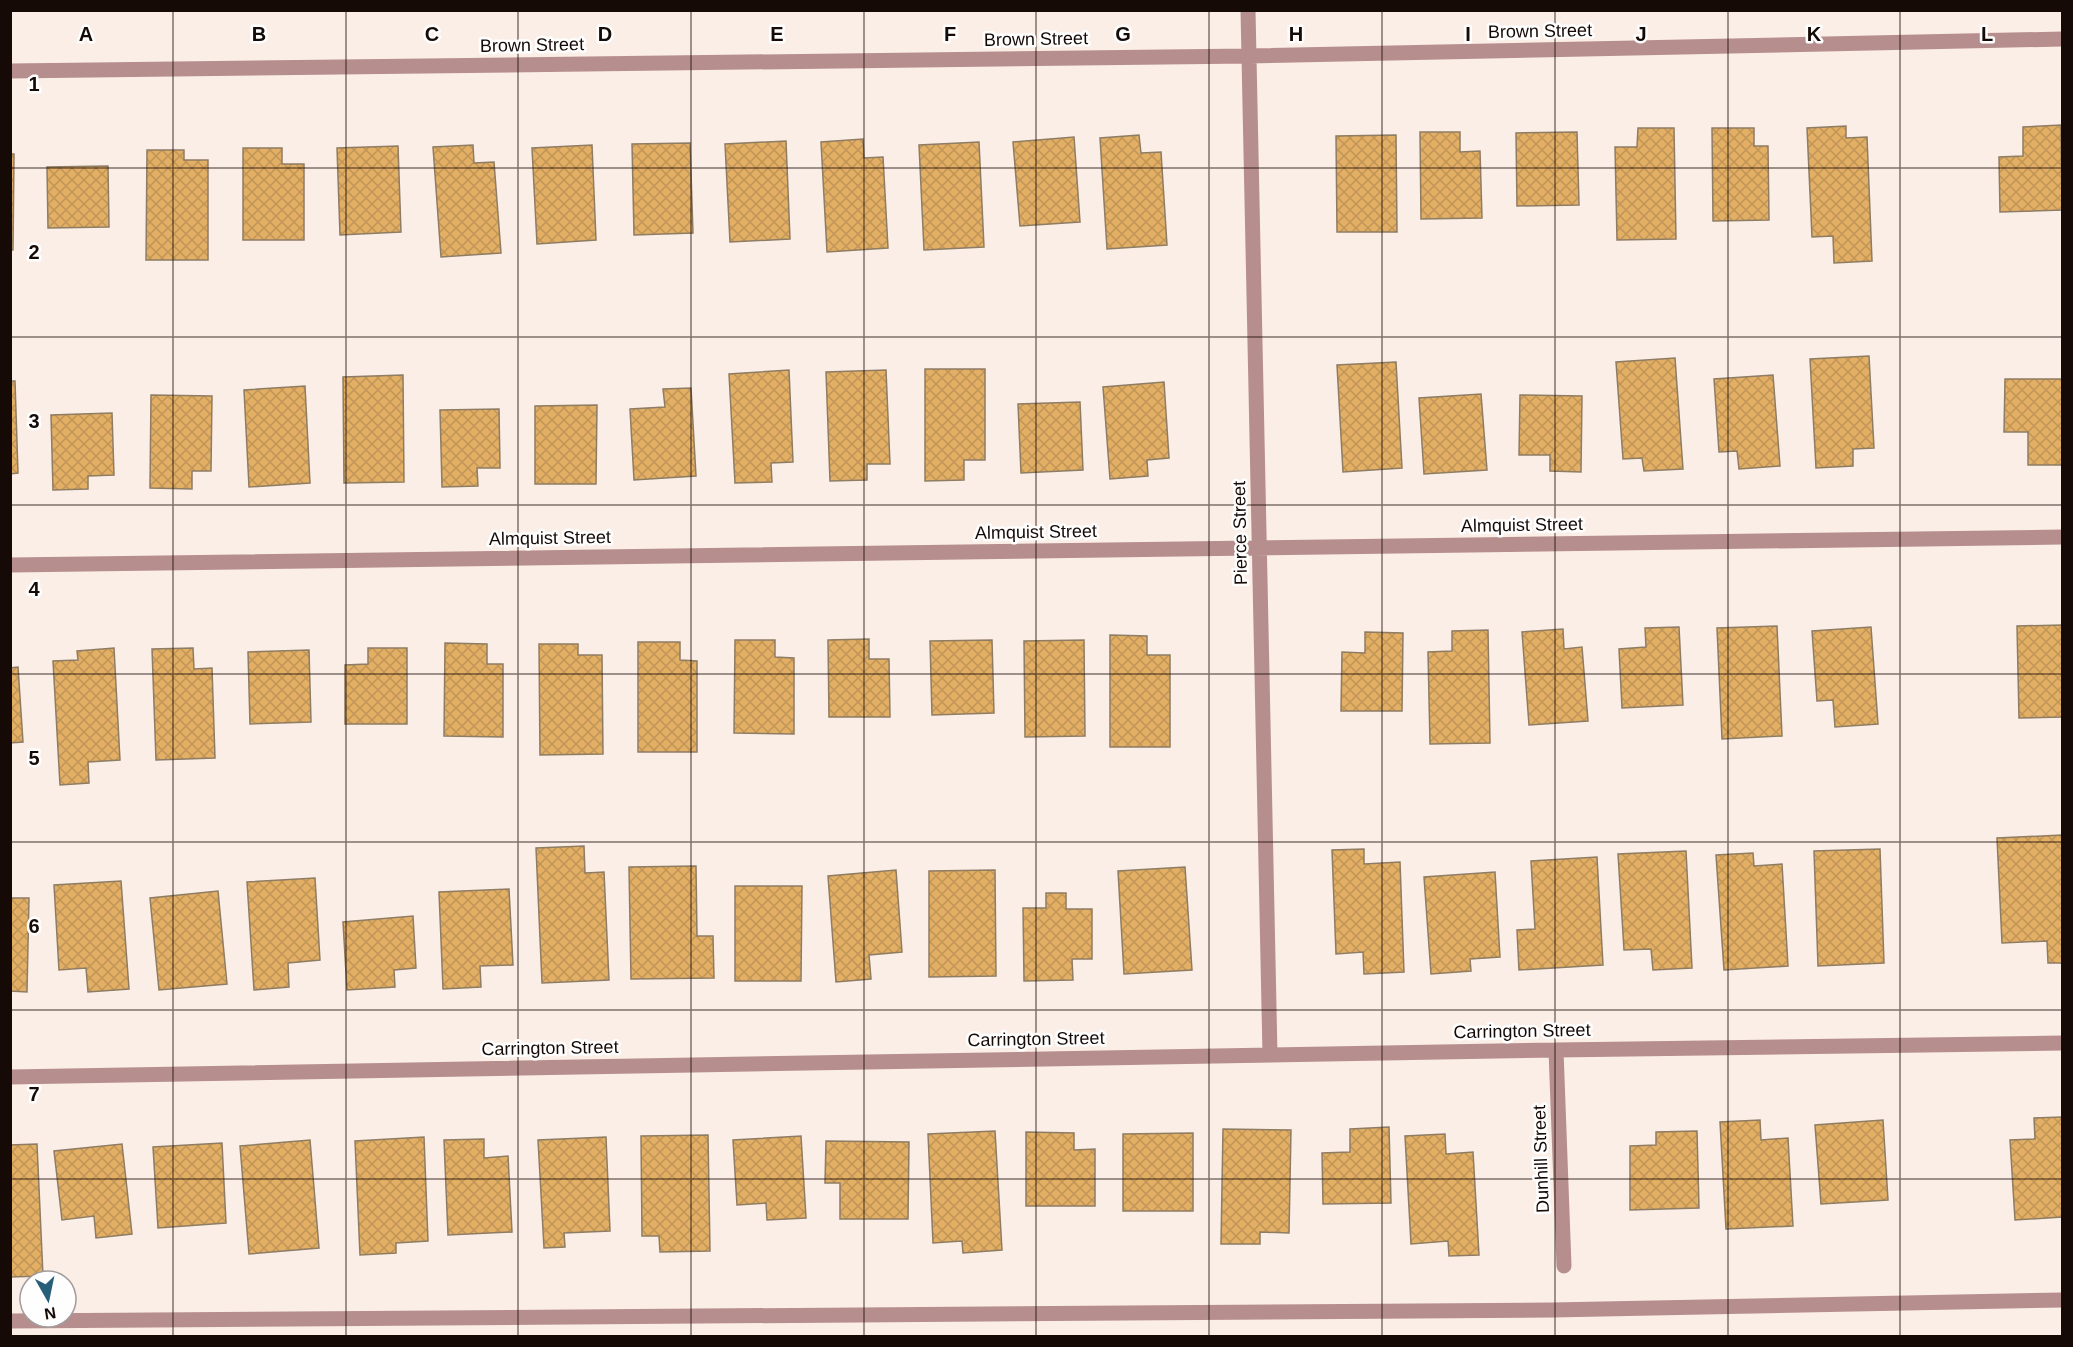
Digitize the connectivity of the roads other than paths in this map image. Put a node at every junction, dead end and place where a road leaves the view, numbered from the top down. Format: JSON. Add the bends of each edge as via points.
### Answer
{"nodes":[{"id":1,"x":1248,"y":10,"type":"edge"},
{"id":2,"x":2062,"y":39,"type":"edge"},
{"id":3,"x":1249,"y":56,"type":"junction"},
{"id":4,"x":10,"y":71,"type":"edge"},
{"id":5,"x":2062,"y":537,"type":"edge"},
{"id":6,"x":1259,"y":548,"type":"junction"},
{"id":7,"x":10,"y":565,"type":"edge"},
{"id":8,"x":2062,"y":1044,"type":"edge"},
{"id":9,"x":1556,"y":1050,"type":"junction"},
{"id":10,"x":1270,"y":1054,"type":"junction"},
{"id":11,"x":10,"y":1077,"type":"edge"},
{"id":12,"x":1564,"y":1266,"type":"dead end"},
{"id":13,"x":2062,"y":1300,"type":"edge"},
{"id":14,"x":10,"y":1321,"type":"edge"}],
"edges":[{"from":1,"to":3,"type":"street","name":"Pierce Street"},
{"from":2,"to":3,"type":"street","name":"Brown Street"},
{"from":3,"to":4,"type":"street","name":"Brown Street"},
{"from":3,"to":6,"type":"street","name":"Pierce Street"},
{"from":5,"to":6,"type":"street","name":"Almquist Street"},
{"from":6,"to":7,"type":"street","name":"Almquist Street"},
{"from":6,"to":10,"type":"street","name":"Pierce Street"},
{"from":8,"to":9,"type":"street","name":"Carrington Street"},
{"from":9,"to":10,"type":"street","name":"Carrington Street"},
{"from":9,"to":12,"type":"street","name":"Dunhill Street"},
{"from":10,"to":11,"type":"street","name":"Carrington Street"},
{"from":13,"to":14,"type":"street","via":[[1528,1311]]}]}
